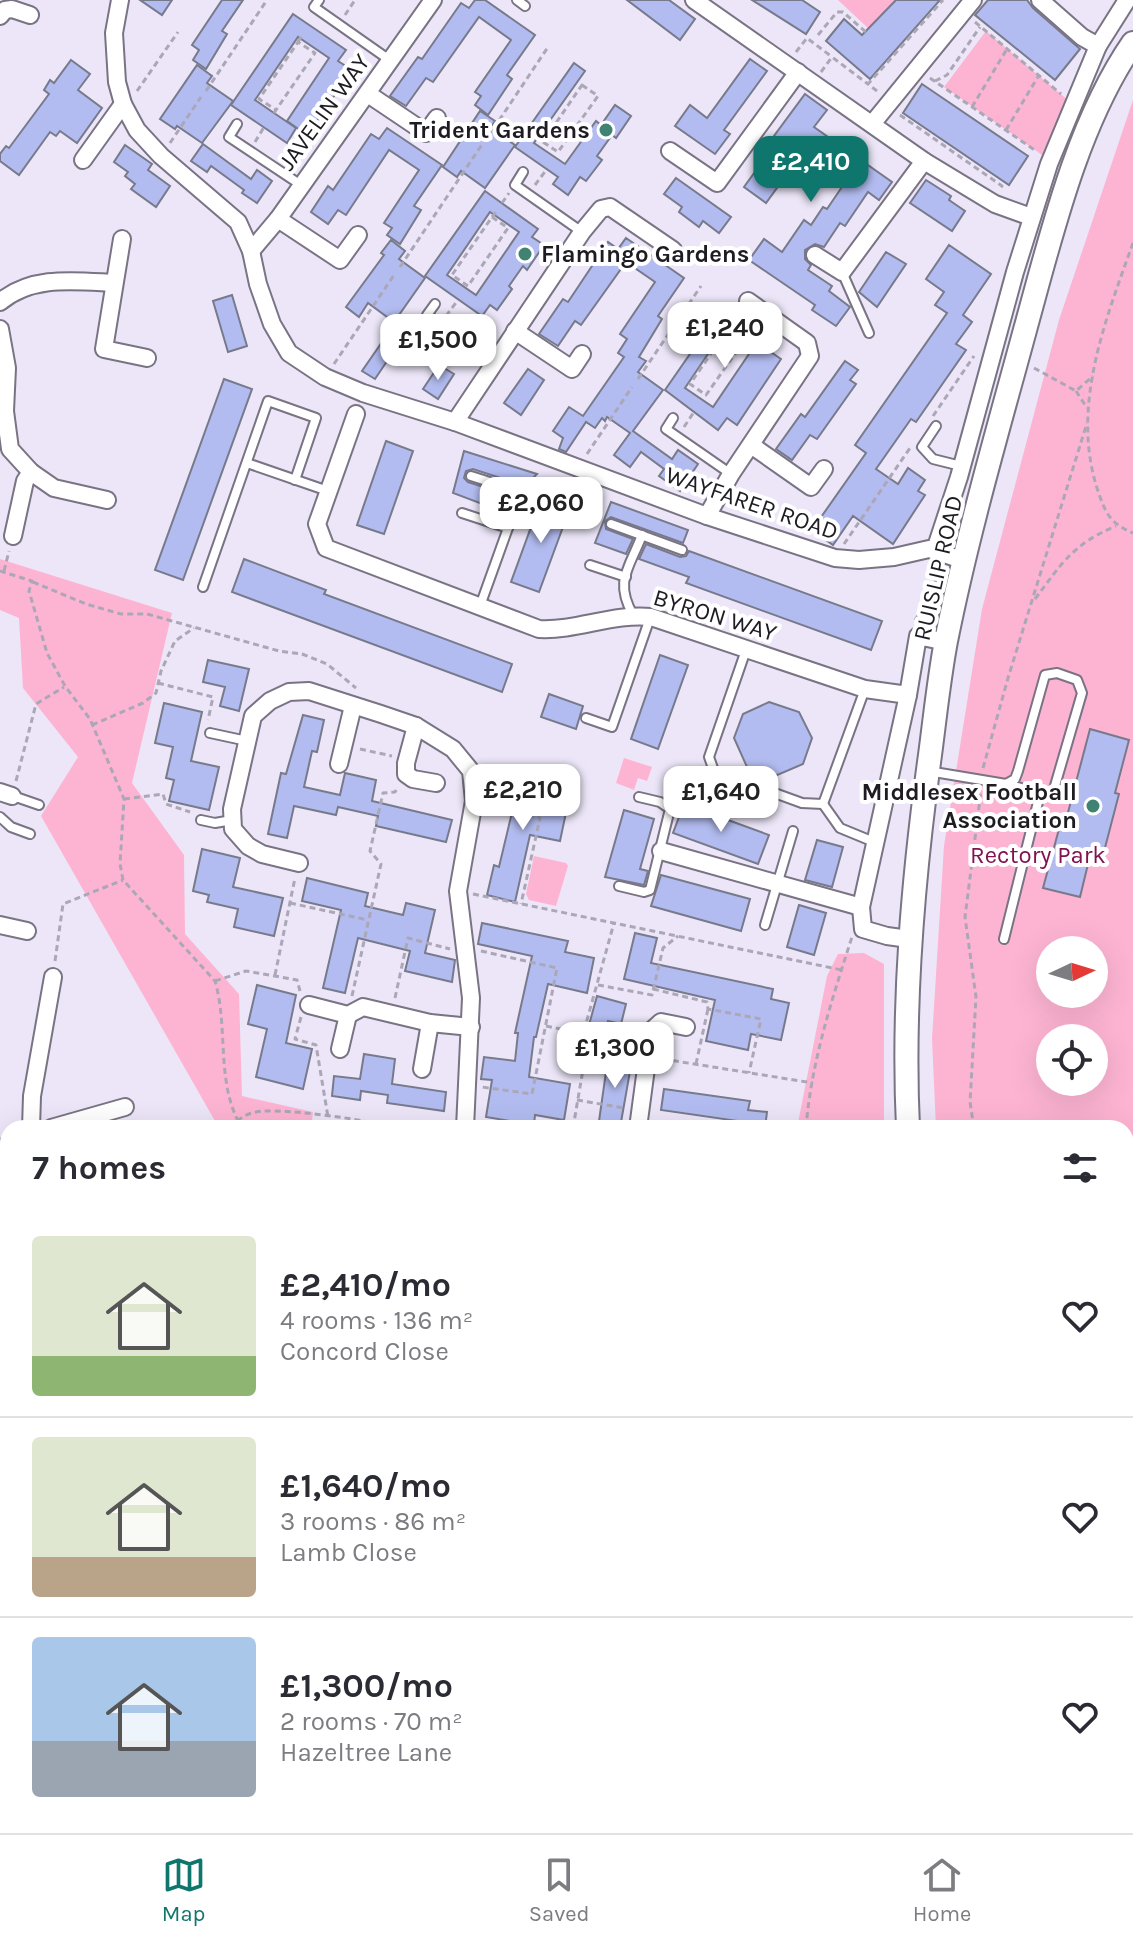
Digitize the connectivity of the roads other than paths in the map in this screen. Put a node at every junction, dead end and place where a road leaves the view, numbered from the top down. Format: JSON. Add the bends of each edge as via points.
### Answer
{"nodes":[{"id":1,"x":120,"y":0,"type":"edge"},
{"id":2,"x":319,"y":0,"type":"edge"},
{"id":3,"x":433,"y":0,"type":"edge"},
{"id":4,"x":517,"y":0,"type":"edge"},
{"id":5,"x":694,"y":0,"type":"edge"},
{"id":6,"x":1040,"y":0,"type":"edge"},
{"id":7,"x":1127,"y":0,"type":"edge"},
{"id":8,"x":525,"y":6,"type":"dead end"},
{"id":9,"x":968,"y":6,"type":"edge"},
{"id":10,"x":30,"y":15,"type":"dead end"},
{"id":11,"x":0,"y":16,"type":"edge"},
{"id":12,"x":1133,"y":43,"type":"edge"},
{"id":13,"x":1098,"y":46,"type":"junction"},
{"id":14,"x":391,"y":61,"type":"junction"},
{"id":15,"x":792,"y":68,"type":"junction"},
{"id":16,"x":368,"y":94,"type":"junction"},
{"id":17,"x":124,"y":106,"type":"junction"},
{"id":18,"x":437,"y":118,"type":"dead end"},
{"id":19,"x":237,"y":124,"type":"dead end"},
{"id":20,"x":872,"y":124,"type":"junction"},
{"id":21,"x":670,"y":151,"type":"dead end"},
{"id":22,"x":83,"y":160,"type":"dead end"},
{"id":23,"x":924,"y":161,"type":"junction"},
{"id":24,"x":523,"y":172,"type":"dead end"},
{"id":25,"x":301,"y":185,"type":"junction"},
{"id":26,"x":1031,"y":217,"type":"junction"},
{"id":27,"x":278,"y":219,"type":"junction"},
{"id":28,"x":582,"y":232,"type":"junction"},
{"id":29,"x":358,"y":235,"type":"dead end"},
{"id":30,"x":122,"y":239,"type":"dead end"},
{"id":31,"x":673,"y":250,"type":"dead end"},
{"id":32,"x":251,"y":251,"type":"junction"},
{"id":33,"x":815,"y":255,"type":"dead end"},
{"id":34,"x":842,"y":272,"type":"junction"},
{"id":35,"x":114,"y":283,"type":"junction"},
{"id":36,"x":748,"y":301,"type":"dead end"},
{"id":37,"x":0,"y":302,"type":"edge"},
{"id":38,"x":435,"y":304,"type":"dead end"},
{"id":39,"x":0,"y":329,"type":"edge"},
{"id":40,"x":515,"y":331,"type":"junction"},
{"id":41,"x":869,"y":333,"type":"dead end"},
{"id":42,"x":582,"y":354,"type":"dead end"},
{"id":43,"x":147,"y":358,"type":"dead end"},
{"id":44,"x":494,"y":360,"type":"junction"},
{"id":45,"x":356,"y":414,"type":"dead end"},
{"id":46,"x":673,"y":418,"type":"dead end"},
{"id":47,"x":934,"y":421,"type":"road end"},
{"id":48,"x":455,"y":422,"type":"junction"},
{"id":49,"x":751,"y":445,"type":"junction"},
{"id":50,"x":5,"y":451,"type":"edge"},
{"id":51,"x":247,"y":463,"type":"junction"},
{"id":52,"x":962,"y":467,"type":"junction"},
{"id":53,"x":824,"y":469,"type":"dead end"},
{"id":54,"x":31,"y":472,"type":"junction"},
{"id":55,"x":731,"y":474,"type":"junction"},
{"id":56,"x":471,"y":476,"type":"dead end"},
{"id":57,"x":295,"y":480,"type":"junction"},
{"id":58,"x":329,"y":492,"type":"junction"},
{"id":59,"x":107,"y":500,"type":"dead end"},
{"id":60,"x":462,"y":513,"type":"dead end"},
{"id":61,"x":707,"y":516,"type":"junction"},
{"id":62,"x":611,"y":524,"type":"dead end"},
{"id":63,"x":508,"y":528,"type":"junction"},
{"id":64,"x":642,"y":535,"type":"junction"},
{"id":65,"x":13,"y":536,"type":"road end"},
{"id":66,"x":682,"y":550,"type":"dead end"},
{"id":67,"x":935,"y":550,"type":"junction"},
{"id":68,"x":965,"y":561,"type":"junction"},
{"id":69,"x":590,"y":565,"type":"dead end"},
{"id":70,"x":626,"y":577,"type":"junction"},
{"id":71,"x":203,"y":587,"type":"dead end"},
{"id":72,"x":480,"y":607,"type":"junction"},
{"id":73,"x":642,"y":616,"type":"junction"},
{"id":74,"x":946,"y":642,"type":"junction"},
{"id":75,"x":746,"y":649,"type":"junction"},
{"id":76,"x":865,"y":689,"type":"junction"},
{"id":77,"x":908,"y":695,"type":"junction"},
{"id":78,"x":353,"y":706,"type":"junction"},
{"id":79,"x":586,"y":718,"type":"dead end"},
{"id":80,"x":416,"y":726,"type":"junction"},
{"id":81,"x":210,"y":733,"type":"road end"},
{"id":82,"x":247,"y":741,"type":"junction"},
{"id":83,"x":339,"y":764,"type":"dead end"},
{"id":84,"x":928,"y":771,"type":"junction"},
{"id":85,"x":436,"y":783,"type":"dead end"},
{"id":86,"x":1006,"y":784,"type":"junction"},
{"id":87,"x":6,"y":794,"type":"edge"},
{"id":88,"x":1040,"y":794,"type":"junction"},
{"id":89,"x":639,"y":797,"type":"dead end"},
{"id":90,"x":823,"y":804,"type":"junction"},
{"id":91,"x":39,"y":805,"type":"dead end"},
{"id":92,"x":0,"y":817,"type":"edge"},
{"id":93,"x":201,"y":820,"type":"road end"},
{"id":94,"x":233,"y":820,"type":"junction"},
{"id":95,"x":793,"y":831,"type":"dead end"},
{"id":96,"x":30,"y":834,"type":"dead end"},
{"id":97,"x":874,"y":842,"type":"junction"},
{"id":98,"x":661,"y":851,"type":"junction"},
{"id":99,"x":299,"y":863,"type":"road end"},
{"id":100,"x":779,"y":884,"type":"junction"},
{"id":101,"x":619,"y":886,"type":"dead end"},
{"id":102,"x":861,"y":907,"type":"junction"},
{"id":103,"x":0,"y":925,"type":"edge"},
{"id":104,"x":765,"y":925,"type":"dead end"},
{"id":105,"x":27,"y":931,"type":"dead end"},
{"id":106,"x":909,"y":939,"type":"junction"},
{"id":107,"x":1004,"y":939,"type":"dead end"},
{"id":108,"x":53,"y":977,"type":"road end"},
{"id":109,"x":305,"y":1002,"type":"road end"},
{"id":110,"x":348,"y":1015,"type":"junction"},
{"id":111,"x":430,"y":1023,"type":"junction"},
{"id":112,"x":471,"y":1027,"type":"junction"},
{"id":113,"x":686,"y":1027,"type":"dead end"},
{"id":114,"x":340,"y":1049,"type":"dead end"},
{"id":115,"x":422,"y":1069,"type":"dead end"},
{"id":116,"x":125,"y":1107,"type":"dead end"},
{"id":117,"x":31,"y":1120,"type":"edge"},
{"id":118,"x":79,"y":1120,"type":"edge"},
{"id":119,"x":465,"y":1120,"type":"edge"},
{"id":120,"x":639,"y":1120,"type":"edge"},
{"id":121,"x":908,"y":1120,"type":"edge"}],
"edges":[{"from":1,"to":17,"type":"street","name":"WAYFARER ROAD","via":[[114,33]]},
{"from":2,"to":14,"type":"lane","via":[[314,7]]},
{"from":3,"to":14,"type":"street","name":"JAVELIN WAY"},
{"from":4,"to":8,"type":"lane"},
{"from":5,"to":15,"type":"street"},
{"from":6,"to":13,"type":"street"},
{"from":7,"to":13,"type":"street"},
{"from":9,"to":20,"type":"street"},
{"from":10,"to":11,"type":"street","via":[[12,9]]},
{"from":12,"to":68,"type":"main road","name":"RUISLIP ROAD","via":[[1100,102],[1051,238]]},
{"from":13,"to":26,"type":"street"},
{"from":14,"to":16,"type":"street","name":"JAVELIN WAY"},
{"from":15,"to":20,"type":"street"},
{"from":15,"to":21,"type":"street","via":[[717,183]]},
{"from":16,"to":18,"type":"street","via":[[426,133]]},
{"from":16,"to":25,"type":"street","name":"JAVELIN WAY"},
{"from":17,"to":22,"type":"street"},
{"from":17,"to":32,"type":"street","name":"WAYFARER ROAD","via":[[161,156],[238,222]]},
{"from":19,"to":25,"type":"lane","via":[[229,137]]},
{"from":20,"to":23,"type":"street"},
{"from":23,"to":26,"type":"street","via":[[992,202]]},
{"from":23,"to":34,"type":"street"},
{"from":24,"to":28,"type":"lane","via":[[515,185]]},
{"from":25,"to":27,"type":"street","name":"JAVELIN WAY"},
{"from":26,"to":52,"type":"street"},
{"from":27,"to":29,"type":"street","via":[[340,260]]},
{"from":27,"to":32,"type":"street","name":"JAVELIN WAY"},
{"from":28,"to":31,"type":"street","via":[[601,209],[610,207]]},
{"from":28,"to":40,"type":"street"},
{"from":30,"to":35,"type":"street"},
{"from":32,"to":48,"type":"street","name":"WAYFARER ROAD","via":[[272,324],[289,353],[363,393]]},
{"from":33,"to":34,"type":"street"},
{"from":34,"to":41,"type":"lane"},
{"from":35,"to":37,"type":"street","via":[[59,279]]},
{"from":35,"to":43,"type":"street","via":[[104,349]]},
{"from":36,"to":49,"type":"street","via":[[807,343],[810,356]]},
{"from":38,"to":44,"type":"lane","via":[[427,315]]},
{"from":39,"to":50,"type":"street","via":[[7,368]]},
{"from":40,"to":42,"type":"street","via":[[572,369]]},
{"from":40,"to":44,"type":"street"},
{"from":44,"to":48,"type":"street"},
{"from":45,"to":58,"type":"street","name":"BYRON WAY"},
{"from":46,"to":55,"type":"lane","via":[[666,429]]},
{"from":47,"to":52,"type":"lane","via":[[922,447],[933,459]]},
{"from":48,"to":61,"type":"street","name":"WAYFARER ROAD"},
{"from":49,"to":53,"type":"street","via":[[811,487]]},
{"from":49,"to":55,"type":"street"},
{"from":50,"to":54,"type":"street"},
{"from":51,"to":57,"type":"lane"},
{"from":51,"to":57,"type":"lane","via":[[268,401],[316,418]]},
{"from":51,"to":71,"type":"lane"},
{"from":52,"to":67,"type":"street"},
{"from":54,"to":59,"type":"street","via":[[54,488]]},
{"from":54,"to":65,"type":"street"},
{"from":55,"to":61,"type":"street"},
{"from":56,"to":63,"type":"lane","via":[[521,492]]},
{"from":57,"to":58,"type":"lane"},
{"from":58,"to":72,"type":"street","name":"BYRON WAY","via":[[317,524],[326,548]]},
{"from":60,"to":63,"type":"lane"},
{"from":61,"to":67,"type":"street","name":"WAYFARER ROAD","via":[[835,558]]},
{"from":62,"to":64,"type":"lane"},
{"from":63,"to":72,"type":"lane"},
{"from":64,"to":66,"type":"lane"},
{"from":64,"to":70,"type":"lane"},
{"from":67,"to":68,"type":"street","name":"WAYFARER ROAD"},
{"from":68,"to":74,"type":"main road","name":"RUISLIP ROAD"},
{"from":69,"to":70,"type":"lane"},
{"from":70,"to":73,"type":"lane","via":[[624,598]]},
{"from":72,"to":73,"type":"street","name":"BYRON WAY","via":[[539,629],[557,630]]},
{"from":73,"to":75,"type":"street","name":"BYRON WAY"},
{"from":73,"to":79,"type":"lane","via":[[612,727]]},
{"from":74,"to":77,"type":"street","via":[[918,636]]},
{"from":74,"to":84,"type":"main road","name":"RUISLIP ROAD"},
{"from":75,"to":76,"type":"street","name":"BYRON WAY"},
{"from":75,"to":90,"type":"lane","via":[[709,757],[714,771],[802,803]]},
{"from":76,"to":77,"type":"street","name":"BYRON WAY"},
{"from":76,"to":90,"type":"lane"},
{"from":77,"to":97,"type":"street"},
{"from":78,"to":80,"type":"street"},
{"from":78,"to":82,"type":"street","via":[[309,691],[289,692],[253,716]]},
{"from":78,"to":83,"type":"street"},
{"from":80,"to":85,"type":"street","via":[[407,766],[413,779]]},
{"from":80,"to":112,"type":"street","via":[[453,749],[471,771],[474,801],[458,891],[470,974]]},
{"from":81,"to":82,"type":"lane"},
{"from":82,"to":94,"type":"street"},
{"from":84,"to":86,"type":"lane"},
{"from":84,"to":106,"type":"main road","name":"RUISLIP ROAD"},
{"from":86,"to":88,"type":"lane"},
{"from":86,"to":88,"type":"lane","via":[[1018,771],[1045,675],[1057,673],[1077,680],[1082,693],[1052,796]]},
{"from":87,"to":91,"type":"lane"},
{"from":88,"to":107,"type":"lane"},
{"from":89,"to":98,"type":"lane","via":[[670,809]]},
{"from":90,"to":97,"type":"lane","via":[[840,828]]},
{"from":92,"to":96,"type":"lane"},
{"from":93,"to":94,"type":"lane"},
{"from":94,"to":99,"type":"street","via":[[233,829],[248,846]]},
{"from":95,"to":100,"type":"lane"},
{"from":97,"to":102,"type":"street"},
{"from":98,"to":100,"type":"street"},
{"from":98,"to":101,"type":"lane","via":[[650,890]]},
{"from":100,"to":102,"type":"street"},
{"from":100,"to":104,"type":"lane"},
{"from":102,"to":106,"type":"street","via":[[863,929]]},
{"from":103,"to":105,"type":"street"},
{"from":106,"to":121,"type":"main road","name":"RUISLIP ROAD"},
{"from":108,"to":117,"type":"street"},
{"from":109,"to":110,"type":"street"},
{"from":110,"to":111,"type":"street","via":[[363,1007]]},
{"from":110,"to":114,"type":"street"},
{"from":111,"to":112,"type":"street"},
{"from":111,"to":115,"type":"street"},
{"from":112,"to":119,"type":"street"},
{"from":113,"to":120,"type":"street","via":[[661,1022],[651,1031]]},
{"from":116,"to":118,"type":"street"}]}
